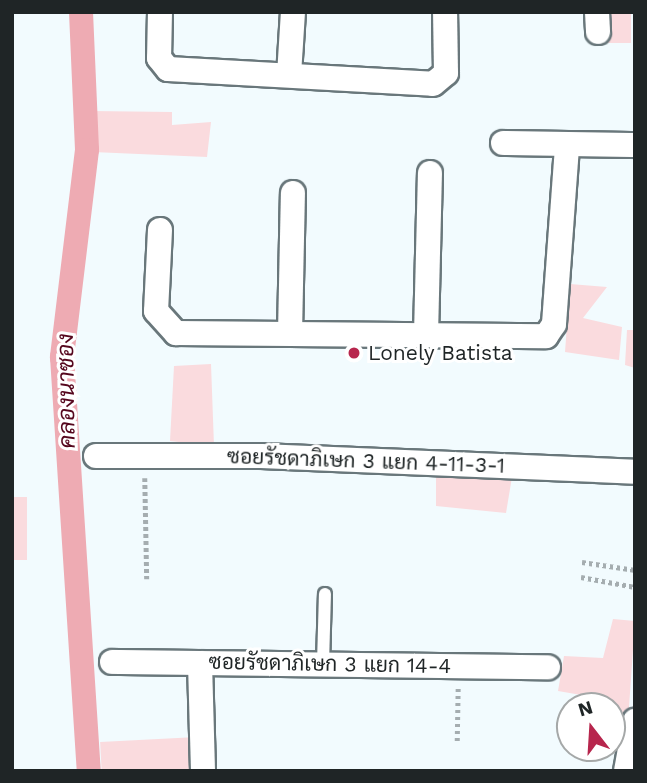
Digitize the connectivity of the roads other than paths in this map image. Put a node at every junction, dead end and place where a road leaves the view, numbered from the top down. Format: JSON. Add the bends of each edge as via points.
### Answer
{"nodes":[{"id":1,"x":160,"y":12,"type":"edge"},
{"id":2,"x":293,"y":12,"type":"edge"},
{"id":3,"x":445,"y":12,"type":"edge"},
{"id":4,"x":289,"y":75,"type":"junction"},
{"id":5,"x":503,"y":143,"type":"dead end"},
{"id":6,"x":567,"y":145,"type":"junction"},
{"id":7,"x":635,"y":145,"type":"edge"},
{"id":8,"x":429,"y":173,"type":"dead end"},
{"id":9,"x":293,"y":192,"type":"dead end"},
{"id":10,"x":160,"y":230,"type":"dead end"},
{"id":11,"x":290,"y":333,"type":"junction"},
{"id":12,"x":426,"y":335,"type":"junction"},
{"id":13,"x":96,"y":456,"type":"dead end"},
{"id":14,"x":635,"y":472,"type":"edge"},
{"id":15,"x":325,"y":594,"type":"dead end"},
{"id":16,"x":112,"y":662,"type":"dead end"},
{"id":17,"x":200,"y":663,"type":"junction"},
{"id":18,"x":323,"y":664,"type":"junction"},
{"id":19,"x":548,"y":667,"type":"dead end"},
{"id":20,"x":635,"y":721,"type":"edge"},
{"id":21,"x":204,"y":771,"type":"edge"},
{"id":22,"x":626,"y":771,"type":"edge"}],
"edges":[{"from":1,"to":4,"type":"street","via":[[160,65]]},
{"from":2,"to":4,"type":"street"},
{"from":3,"to":4,"type":"street","via":[[442,82]]},
{"from":5,"to":6,"type":"street"},
{"from":6,"to":7,"type":"street"},
{"from":6,"to":12,"type":"street","via":[[552,330],[526,340]]},
{"from":8,"to":12,"type":"street"},
{"from":9,"to":11,"type":"street"},
{"from":10,"to":11,"type":"street","via":[[156,311],[164,326],[176,333]]},
{"from":11,"to":12,"type":"street"},
{"from":13,"to":14,"type":"street","name":"ซอยรัชดาภิเษก 3 แยก 4-11-3-1"},
{"from":15,"to":18,"type":"lane"},
{"from":16,"to":17,"type":"street","name":"ซอยรัชดาภิเษก 3 แยก 14-4"},
{"from":17,"to":18,"type":"street","name":"ซอยรัชดาภิเษก 3 แยก 14-4"},
{"from":17,"to":21,"type":"street"},
{"from":18,"to":19,"type":"street","name":"ซอยรัชดาภิเษก 3 แยก 14-4"},
{"from":20,"to":22,"type":"street"}]}
